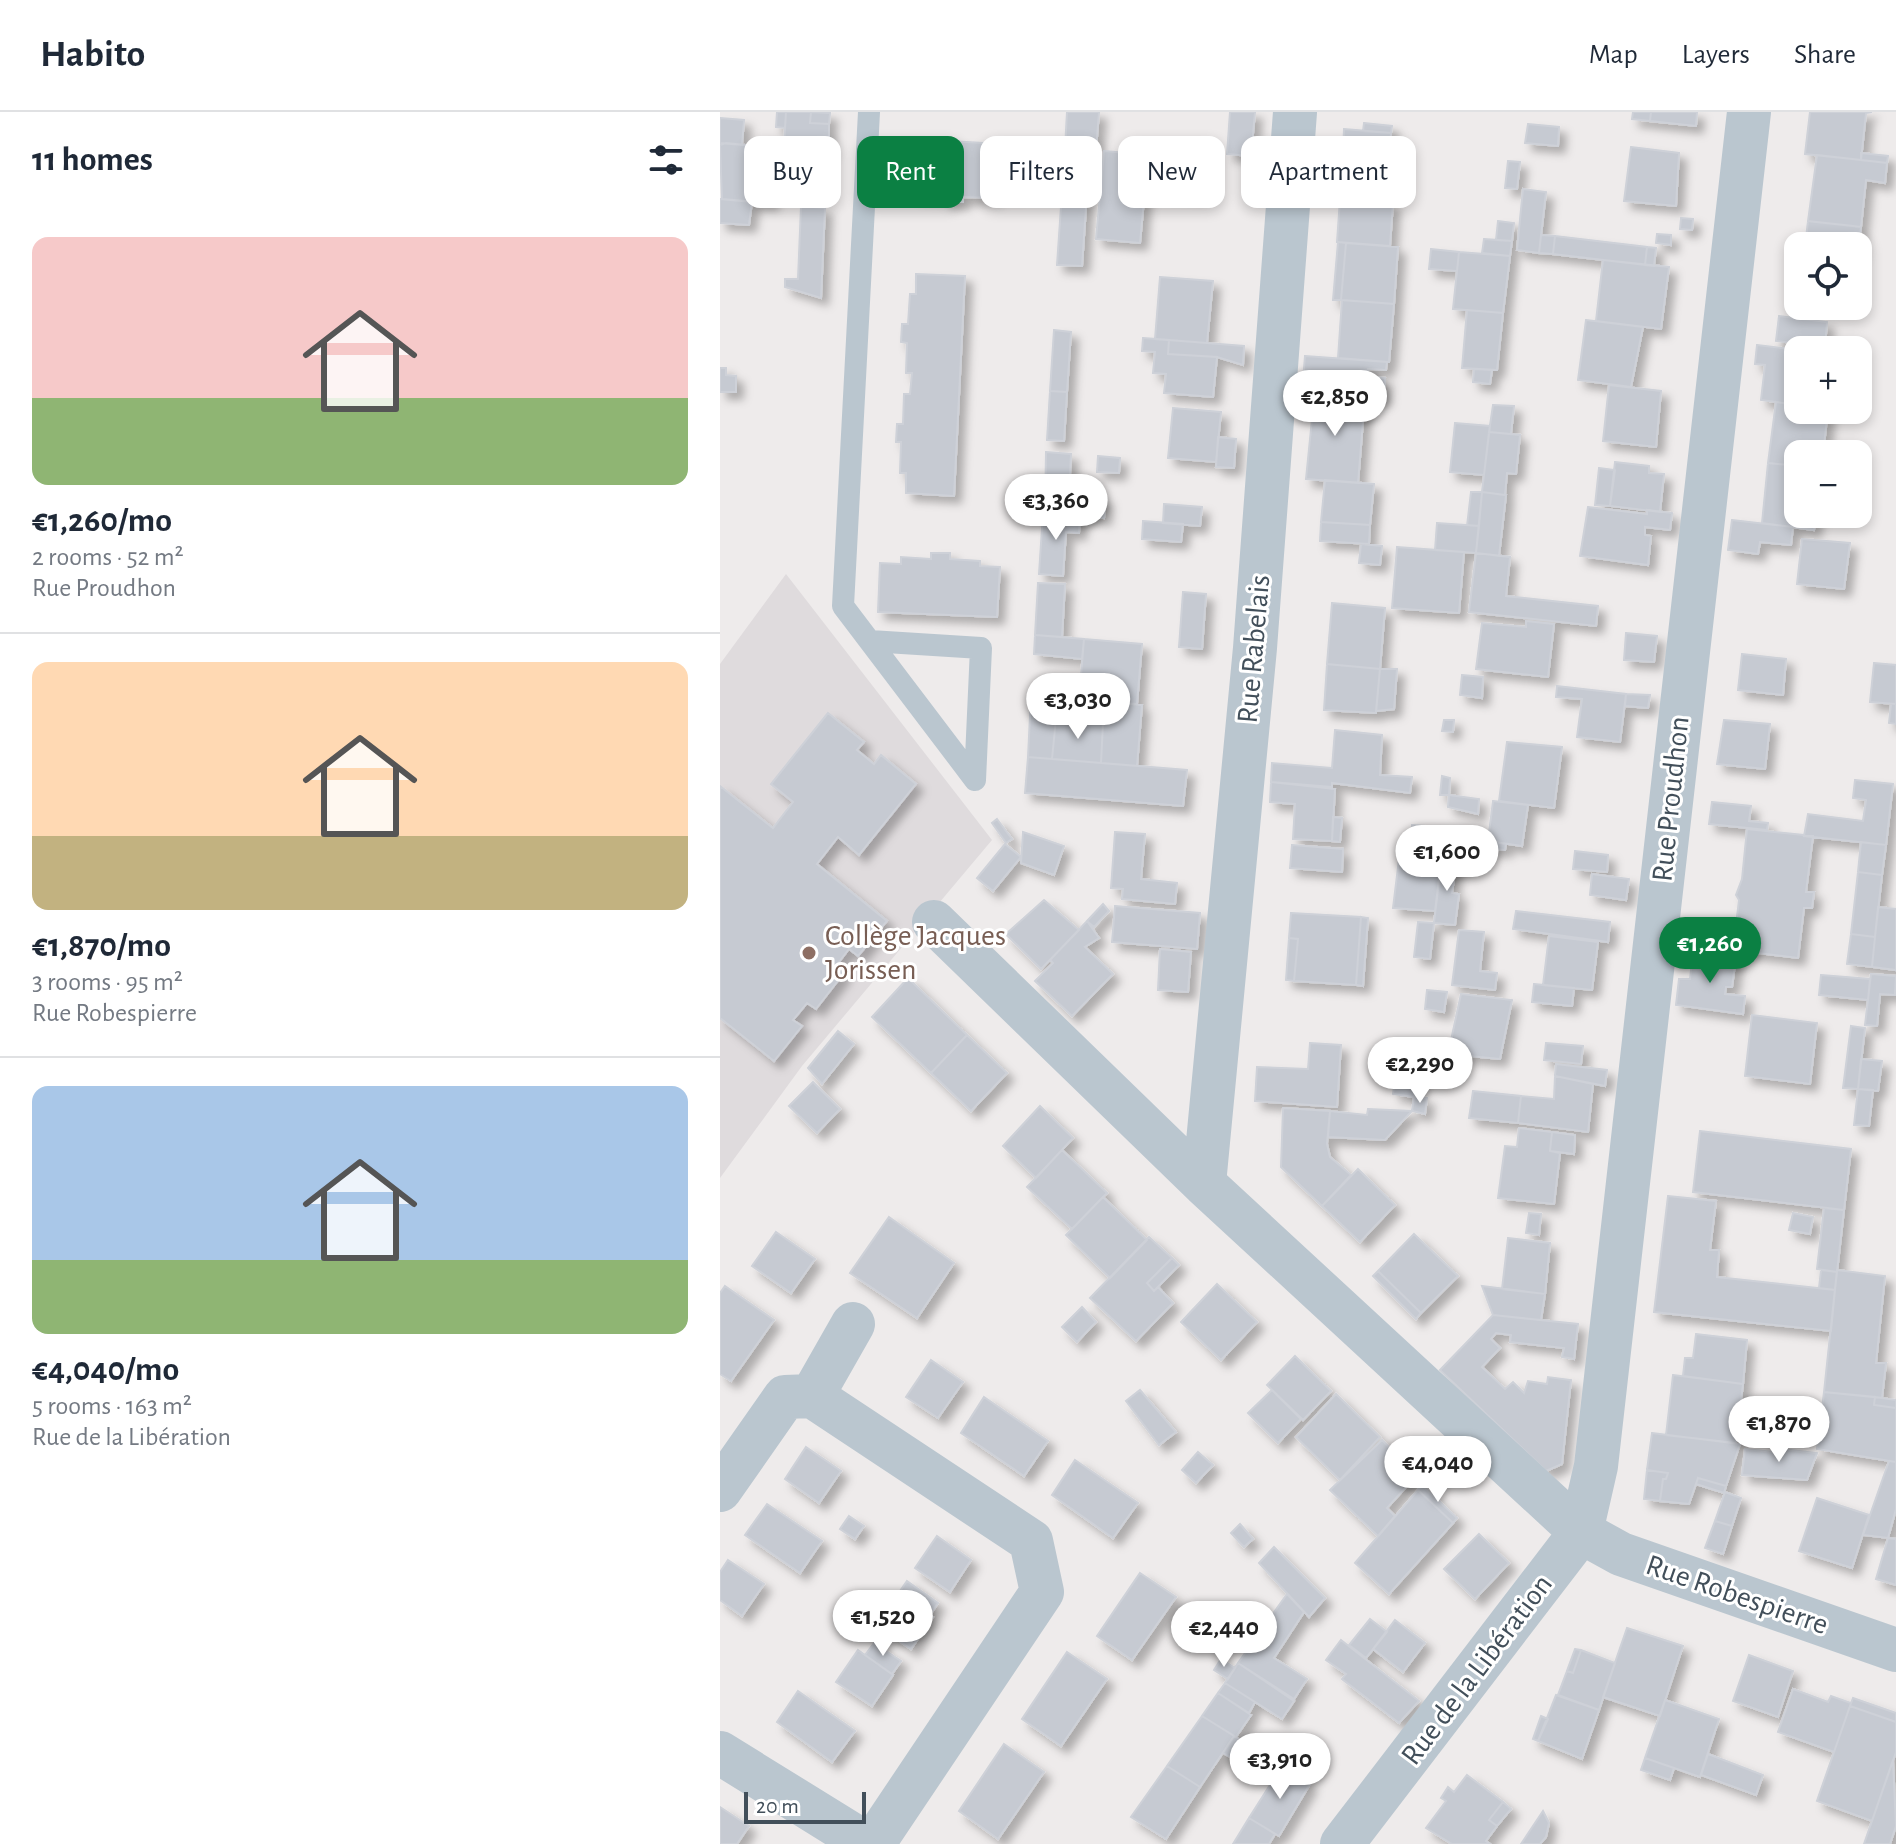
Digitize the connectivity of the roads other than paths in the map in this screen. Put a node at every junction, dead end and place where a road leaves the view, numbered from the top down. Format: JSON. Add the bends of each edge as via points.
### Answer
{"nodes":[{"id":1,"x":869,"y":112,"type":"edge"},
{"id":2,"x":1295,"y":112,"type":"edge"},
{"id":3,"x":1749,"y":112,"type":"edge"},
{"id":4,"x":870,"y":641,"type":"junction"},
{"id":5,"x":934,"y":922,"type":"dead end"},
{"id":6,"x":1204,"y":1184,"type":"junction"},
{"id":7,"x":853,"y":1324,"type":"dead end"},
{"id":8,"x":812,"y":1396,"type":"junction"},
{"id":9,"x":720,"y":1490,"type":"edge"},
{"id":10,"x":1581,"y":1532,"type":"junction"},
{"id":11,"x":1896,"y":1650,"type":"edge"},
{"id":12,"x":720,"y":1753,"type":"edge"},
{"id":13,"x":870,"y":1844,"type":"edge"},
{"id":14,"x":1342,"y":1844,"type":"edge"}],
"edges":[{"from":1,"to":4,"type":"lane","via":[[843,606]]},
{"from":2,"to":6,"type":"street","name":"Rue Rabelais","via":[[1255,648]]},
{"from":3,"to":10,"type":"street","name":"Rue Proudhon","via":[[1596,1466]]},
{"from":4,"to":4,"type":"lane","via":[[981,648],[975,780],[937,729]]},
{"from":5,"to":6,"type":"street","name":"Rue Robespierre"},
{"from":6,"to":10,"type":"street","name":"Rue Robespierre"},
{"from":7,"to":8,"type":"street"},
{"from":8,"to":9,"type":"street","via":[[785,1397]]},
{"from":8,"to":13,"type":"street","via":[[1031,1541],[1042,1592]]},
{"from":10,"to":11,"type":"street","name":"Rue Robespierre","via":[[1621,1554]]},
{"from":10,"to":14,"type":"street","name":"Rue de la Libération"},
{"from":12,"to":13,"type":"street"}]}
